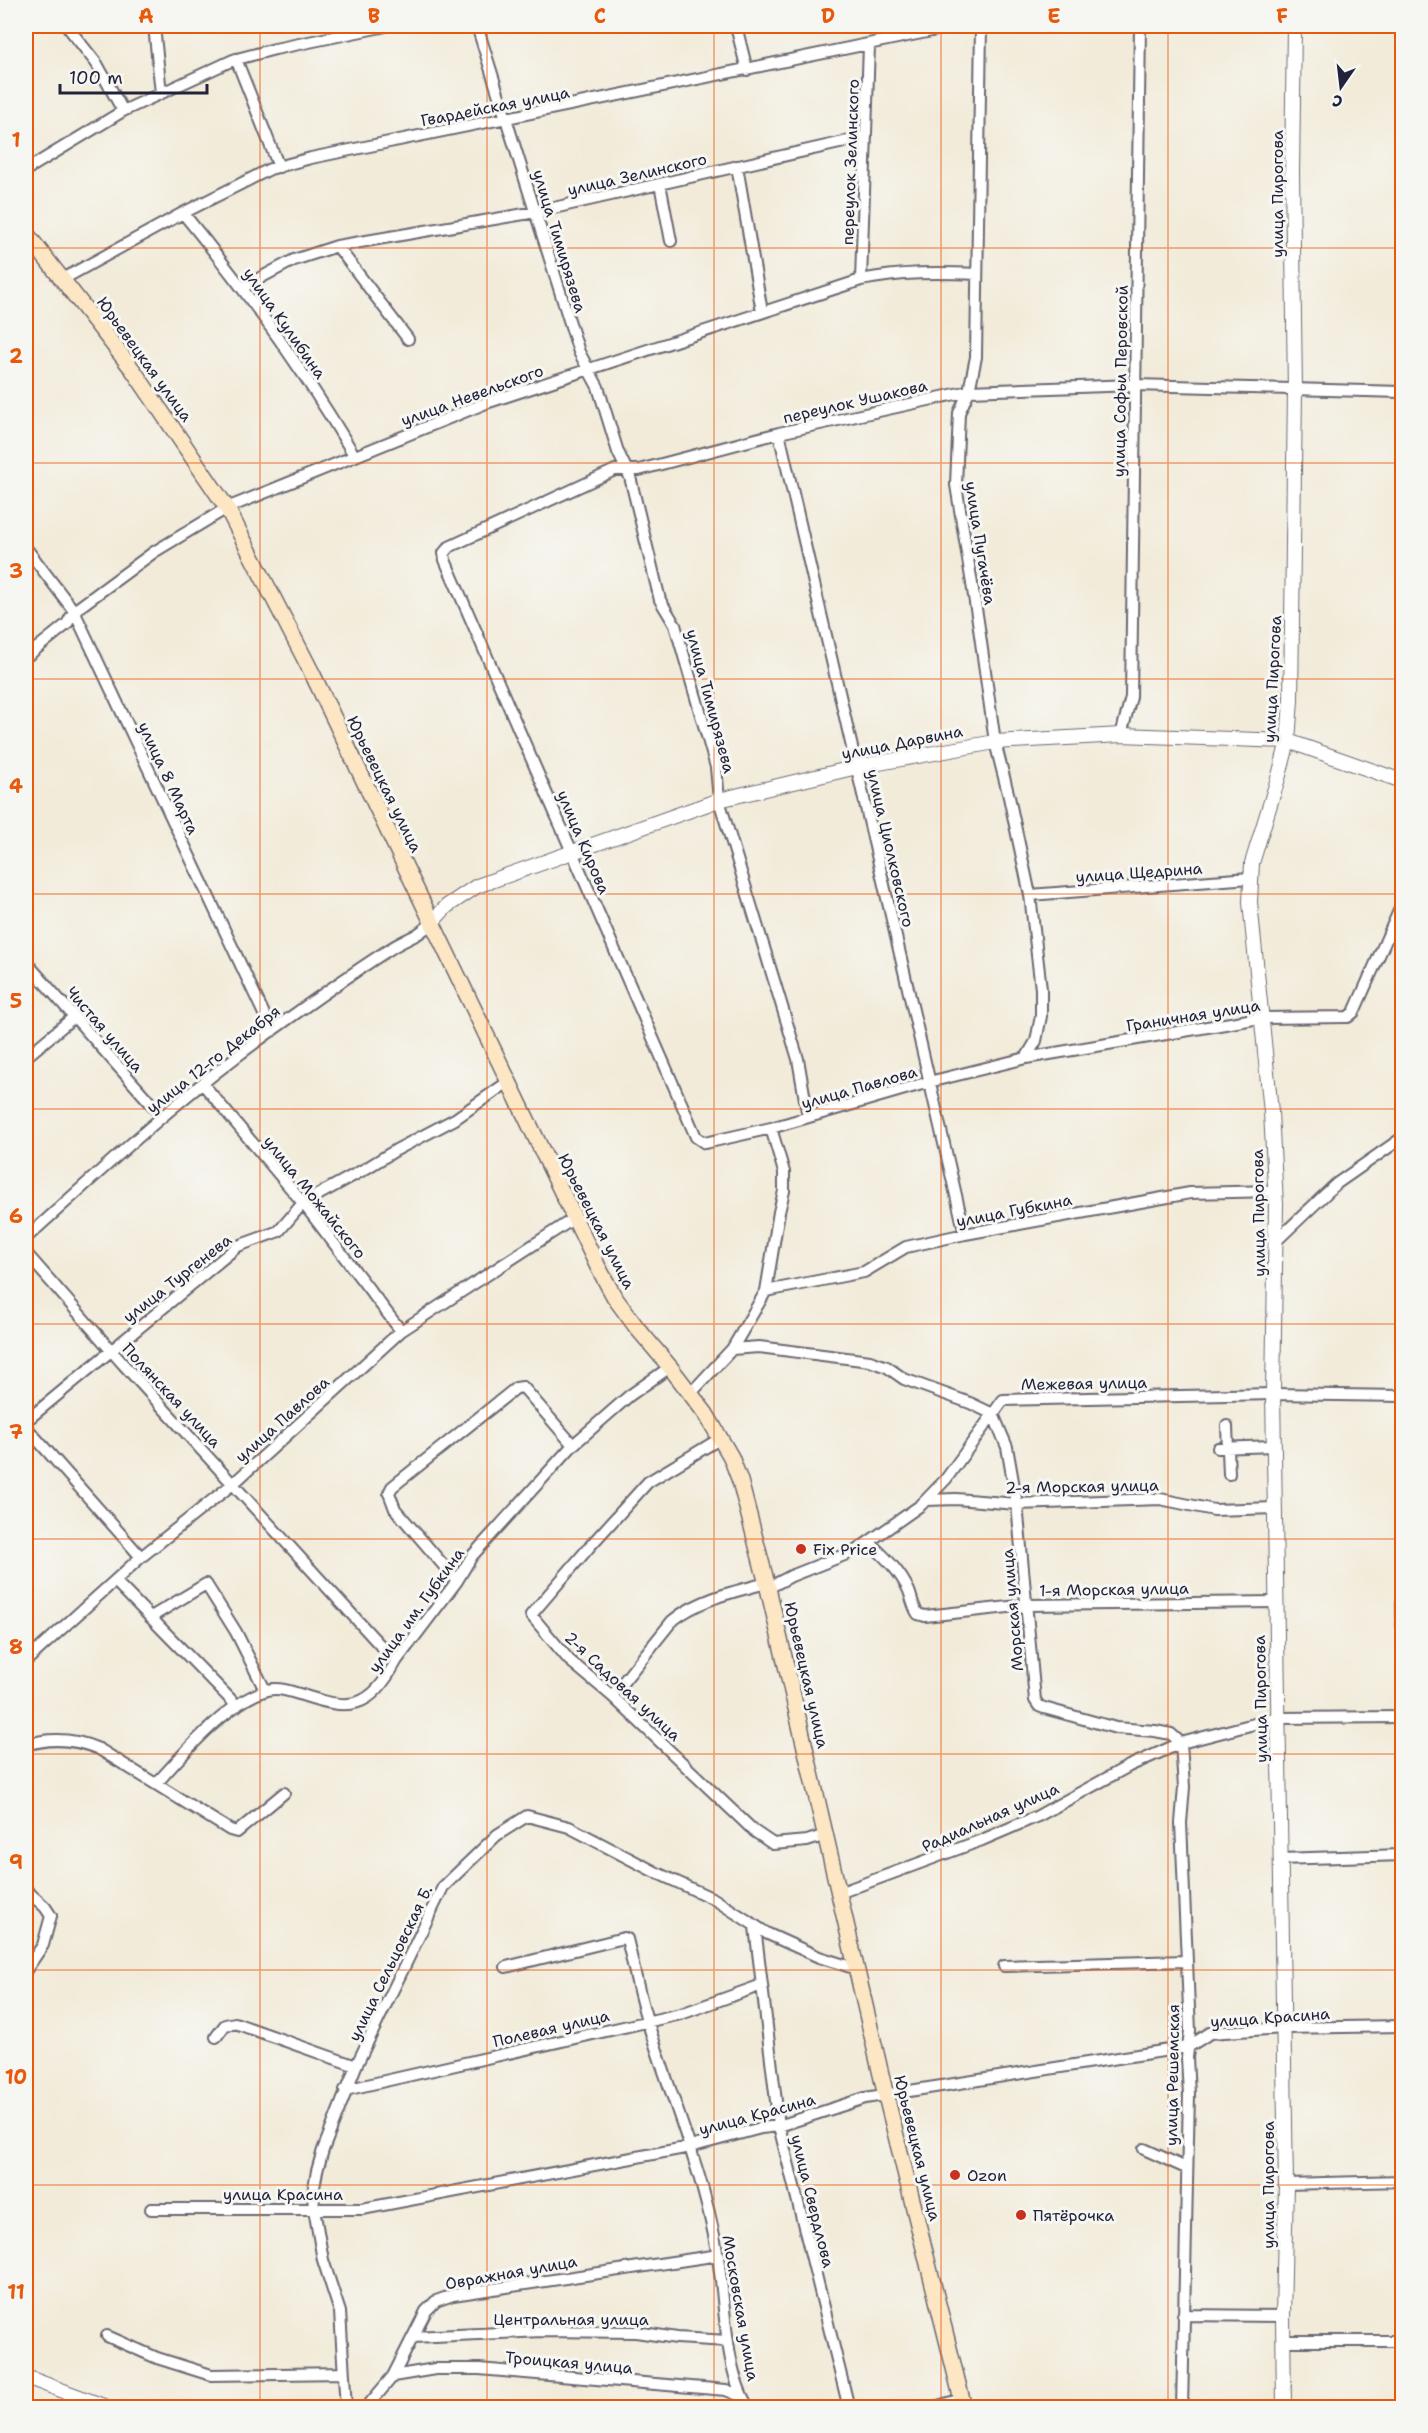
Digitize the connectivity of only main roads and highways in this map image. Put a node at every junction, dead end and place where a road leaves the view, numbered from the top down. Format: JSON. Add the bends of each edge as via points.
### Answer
{"nodes":[{"id":1,"x":26,"y":233,"type":"edge"},
{"id":2,"x":963,"y":2403,"type":"edge"}],
"edges":[{"from":1,"to":2,"type":"main road","name":"Юрьевецкая улица","via":[[133,370],[227,508],[312,673],[573,1219],[615,1298],[691,1393],[721,1438],[740,1481]]}]}
